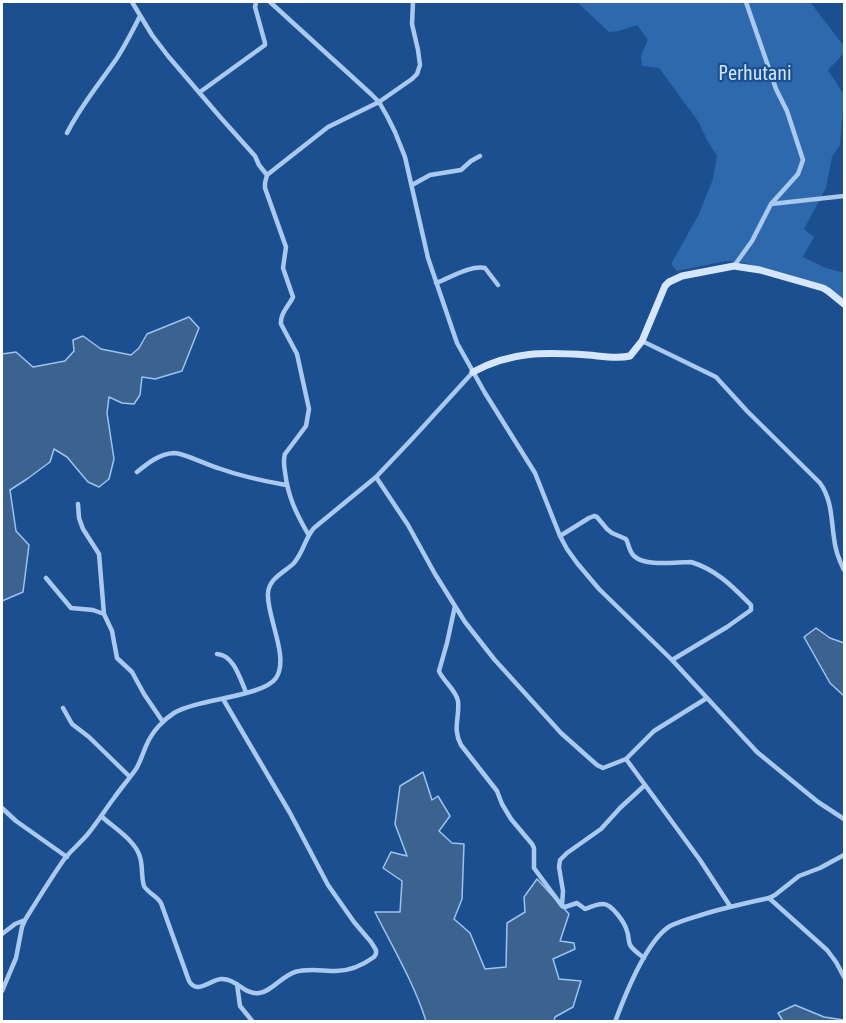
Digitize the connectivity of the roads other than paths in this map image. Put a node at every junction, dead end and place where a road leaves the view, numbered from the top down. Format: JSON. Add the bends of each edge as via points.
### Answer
{"nodes":[{"id":1,"x":132,"y":2,"type":"edge"},
{"id":2,"x":256,"y":2,"type":"edge"},
{"id":3,"x":270,"y":2,"type":"edge"},
{"id":4,"x":413,"y":2,"type":"edge"},
{"id":5,"x":746,"y":2,"type":"edge"},
{"id":6,"x":140,"y":16,"type":"junction"},
{"id":7,"x":200,"y":92,"type":"junction"},
{"id":8,"x":379,"y":102,"type":"junction"},
{"id":9,"x":68,"y":133,"type":"dead end"},
{"id":10,"x":480,"y":156,"type":"dead end"},
{"id":11,"x":267,"y":175,"type":"junction"},
{"id":12,"x":412,"y":185,"type":"junction"},
{"id":13,"x":844,"y":196,"type":"edge"},
{"id":14,"x":771,"y":204,"type":"junction"},
{"id":15,"x":734,"y":266,"type":"junction"},
{"id":16,"x":436,"y":283,"type":"junction"},
{"id":17,"x":498,"y":285,"type":"dead end"},
{"id":18,"x":844,"y":304,"type":"edge"},
{"id":19,"x":642,"y":341,"type":"junction"},
{"id":20,"x":473,"y":372,"type":"junction"},
{"id":21,"x":137,"y":472,"type":"dead end"},
{"id":22,"x":376,"y":477,"type":"junction"},
{"id":23,"x":286,"y":485,"type":"junction"},
{"id":24,"x":78,"y":504,"type":"dead end"},
{"id":25,"x":308,"y":534,"type":"junction"},
{"id":26,"x":560,"y":536,"type":"junction"},
{"id":27,"x":844,"y":570,"type":"edge"},
{"id":28,"x":46,"y":578,"type":"dead end"},
{"id":29,"x":455,"y":606,"type":"junction"},
{"id":30,"x":104,"y":614,"type":"junction"},
{"id":31,"x":217,"y":654,"type":"dead end"},
{"id":32,"x":672,"y":660,"type":"junction"},
{"id":33,"x":246,"y":692,"type":"junction"},
{"id":34,"x":707,"y":698,"type":"junction"},
{"id":35,"x":223,"y":699,"type":"junction"},
{"id":36,"x":63,"y":708,"type":"dead end"},
{"id":37,"x":163,"y":722,"type":"junction"},
{"id":38,"x":626,"y":759,"type":"junction"},
{"id":39,"x":130,"y":777,"type":"junction"},
{"id":40,"x":645,"y":785,"type":"junction"},
{"id":41,"x":2,"y":808,"type":"edge"},
{"id":42,"x":101,"y":816,"type":"junction"},
{"id":43,"x":844,"y":819,"type":"edge"},
{"id":44,"x":844,"y":855,"type":"edge"},
{"id":45,"x":67,"y":857,"type":"junction"},
{"id":46,"x":769,"y":898,"type":"junction"},
{"id":47,"x":562,"y":906,"type":"junction"},
{"id":48,"x":730,"y":906,"type":"junction"},
{"id":49,"x":25,"y":920,"type":"junction"},
{"id":50,"x":2,"y":934,"type":"edge"},
{"id":51,"x":644,"y":958,"type":"junction"},
{"id":52,"x":844,"y":977,"type":"edge"},
{"id":53,"x":237,"y":984,"type":"junction"},
{"id":54,"x":2,"y":991,"type":"edge"},
{"id":55,"x":253,"y":1022,"type":"edge"},
{"id":56,"x":615,"y":1022,"type":"edge"}],
"edges":[{"from":1,"to":6,"type":"street"},
{"from":2,"to":7,"type":"street","via":[[265,45]]},
{"from":3,"to":8,"type":"street"},
{"from":4,"to":8,"type":"street","via":[[419,70]]},
{"from":5,"to":14,"type":"street","via":[[803,160],[798,174]]},
{"from":6,"to":7,"type":"street"},
{"from":6,"to":9,"type":"street"},
{"from":7,"to":11,"type":"street"},
{"from":8,"to":11,"type":"street","via":[[328,127]]},
{"from":8,"to":12,"type":"street","via":[[401,147]]},
{"from":10,"to":12,"type":"street","via":[[461,170],[430,175]]},
{"from":11,"to":23,"type":"street","via":[[265,188],[286,247],[283,268],[293,297],[281,324],[297,354],[309,409],[306,426],[285,453]]},
{"from":12,"to":16,"type":"street"},
{"from":13,"to":14,"type":"street"},
{"from":14,"to":15,"type":"street"},
{"from":15,"to":18,"type":"street","via":[[823,288]]},
{"from":15,"to":19,"type":"street","via":[[669,282]]},
{"from":16,"to":17,"type":"street","via":[[481,267]]},
{"from":16,"to":20,"type":"street","via":[[457,343]]},
{"from":19,"to":20,"type":"street","via":[[625,357],[546,352],[503,360]]},
{"from":19,"to":27,"type":"street","via":[[716,377],[820,483],[828,496],[834,540]]},
{"from":20,"to":22,"type":"street"},
{"from":20,"to":26,"type":"street","via":[[535,473]]},
{"from":21,"to":23,"type":"street","via":[[162,455],[178,454],[219,469]]},
{"from":22,"to":25,"type":"street"},
{"from":22,"to":29,"type":"street"},
{"from":23,"to":25,"type":"street"},
{"from":24,"to":30,"type":"street","via":[[83,530],[99,554]]},
{"from":25,"to":33,"type":"street","via":[[300,556],[269,586],[279,672],[273,682]]},
{"from":26,"to":32,"type":"street","via":[[587,576]]},
{"from":26,"to":32,"type":"street","via":[[597,517],[607,529],[626,539],[639,560],[696,564],[723,578],[751,605],[751,610],[727,627]]},
{"from":28,"to":30,"type":"street","via":[[71,608]]},
{"from":29,"to":38,"type":"street","via":[[494,659],[561,733],[603,768]]},
{"from":29,"to":47,"type":"street","via":[[439,671],[458,699],[457,738],[532,844],[534,868]]},
{"from":30,"to":37,"type":"street","via":[[117,658],[132,672]]},
{"from":31,"to":33,"type":"street","via":[[229,658]]},
{"from":32,"to":34,"type":"street"},
{"from":33,"to":35,"type":"street"},
{"from":34,"to":38,"type":"street","via":[[654,731]]},
{"from":34,"to":43,"type":"street","via":[[764,759]]},
{"from":35,"to":37,"type":"street","via":[[185,708]]},
{"from":35,"to":53,"type":"street","via":[[328,885],[376,950],[374,957],[352,969],[294,972],[265,992],[245,990]]},
{"from":36,"to":39,"type":"street","via":[[72,724]]},
{"from":37,"to":39,"type":"street","via":[[147,742]]},
{"from":38,"to":40,"type":"street"},
{"from":39,"to":42,"type":"street"},
{"from":40,"to":47,"type":"street","via":[[601,829],[560,860]]},
{"from":40,"to":48,"type":"street"},
{"from":41,"to":45,"type":"street"},
{"from":42,"to":45,"type":"street"},
{"from":42,"to":53,"type":"street","via":[[136,847],[144,886],[161,903],[191,985],[200,987],[222,979]]},
{"from":44,"to":46,"type":"street","via":[[799,876]]},
{"from":45,"to":49,"type":"street"},
{"from":46,"to":48,"type":"street"},
{"from":46,"to":52,"type":"street","via":[[826,950]]},
{"from":47,"to":51,"type":"street","via":[[578,903],[585,909],[608,905],[625,926],[632,948]]},
{"from":48,"to":51,"type":"street","via":[[669,927]]},
{"from":49,"to":50,"type":"street"},
{"from":49,"to":54,"type":"street","via":[[16,958]]},
{"from":51,"to":56,"type":"street"},
{"from":53,"to":55,"type":"street","via":[[240,1006]]}]}
